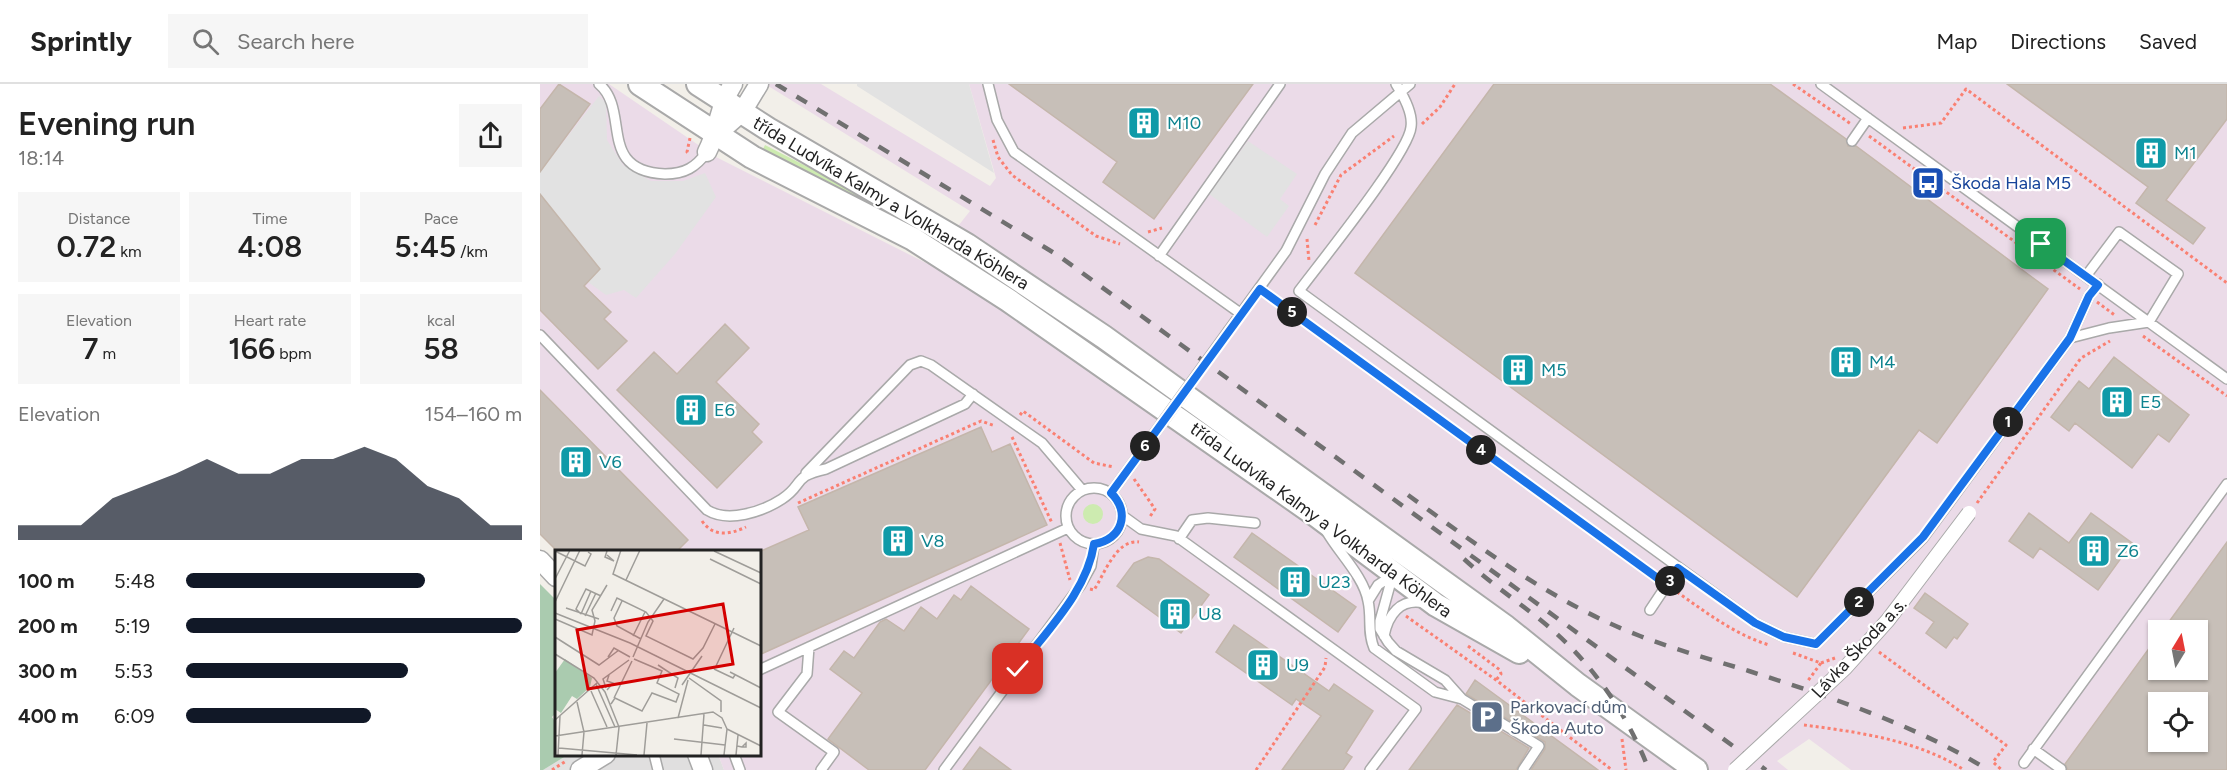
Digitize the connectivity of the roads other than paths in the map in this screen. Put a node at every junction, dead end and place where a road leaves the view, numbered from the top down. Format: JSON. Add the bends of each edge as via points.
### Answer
{"nodes":[{"id":1,"x":599,"y":84,"type":"edge"},
{"id":2,"x":640,"y":84,"type":"edge"},
{"id":3,"x":698,"y":84,"type":"edge"},
{"id":4,"x":988,"y":84,"type":"edge"},
{"id":5,"x":1280,"y":84,"type":"edge"},
{"id":6,"x":1410,"y":84,"type":"edge"},
{"id":7,"x":1821,"y":84,"type":"edge"},
{"id":8,"x":759,"y":85,"type":"edge"},
{"id":9,"x":1398,"y":87,"type":"edge"},
{"id":10,"x":728,"y":91,"type":"edge"},
{"id":11,"x":742,"y":112,"type":"junction"},
{"id":12,"x":1868,"y":118,"type":"junction"},
{"id":13,"x":1852,"y":141,"type":"dead end"},
{"id":14,"x":708,"y":149,"type":"junction"},
{"id":15,"x":1159,"y":256,"type":"junction"},
{"id":16,"x":2086,"y":276,"type":"junction"},
{"id":17,"x":2098,"y":285,"type":"junction"},
{"id":18,"x":1240,"y":313,"type":"junction"},
{"id":19,"x":2148,"y":321,"type":"junction"},
{"id":20,"x":540,"y":335,"type":"edge"},
{"id":21,"x":2070,"y":338,"type":"junction"},
{"id":22,"x":2227,"y":379,"type":"edge"},
{"id":23,"x":973,"y":394,"type":"junction"},
{"id":24,"x":806,"y":473,"type":"junction"},
{"id":25,"x":2227,"y":484,"type":"edge"},
{"id":26,"x":1082,"y":490,"type":"junction"},
{"id":27,"x":1111,"y":493,"type":"junction"},
{"id":28,"x":1969,"y":513,"type":"road end"},
{"id":29,"x":1123,"y":516,"type":"junction"},
{"id":30,"x":1317,"y":516,"type":"junction"},
{"id":31,"x":1256,"y":523,"type":"dead end"},
{"id":32,"x":1068,"y":528,"type":"junction"},
{"id":33,"x":1179,"y":539,"type":"junction"},
{"id":34,"x":1094,"y":544,"type":"junction"},
{"id":35,"x":540,"y":560,"type":"edge"},
{"id":36,"x":1400,"y":565,"type":"junction"},
{"id":37,"x":1678,"y":568,"type":"junction"},
{"id":38,"x":555,"y":576,"type":"edge"},
{"id":39,"x":1368,"y":600,"type":"junction"},
{"id":40,"x":1436,"y":605,"type":"junction"},
{"id":41,"x":1650,"y":610,"type":"dead end"},
{"id":42,"x":1384,"y":636,"type":"junction"},
{"id":43,"x":809,"y":647,"type":"junction"},
{"id":44,"x":760,"y":670,"type":"edge"},
{"id":45,"x":1578,"y":685,"type":"junction"},
{"id":46,"x":1462,"y":699,"type":"junction"},
{"id":47,"x":2033,"y":749,"type":"junction"},
{"id":48,"x":603,"y":755,"type":"edge"},
{"id":49,"x":654,"y":755,"type":"edge"},
{"id":50,"x":698,"y":755,"type":"edge"},
{"id":51,"x":735,"y":755,"type":"edge"},
{"id":52,"x":2024,"y":763,"type":"dead end"},
{"id":53,"x":2061,"y":769,"type":"edge"},
{"id":54,"x":580,"y":770,"type":"edge"},
{"id":55,"x":658,"y":770,"type":"edge"},
{"id":56,"x":704,"y":770,"type":"edge"},
{"id":57,"x":740,"y":770,"type":"edge"},
{"id":58,"x":821,"y":770,"type":"edge"},
{"id":59,"x":944,"y":770,"type":"edge"},
{"id":60,"x":1370,"y":770,"type":"edge"},
{"id":61,"x":1522,"y":770,"type":"edge"},
{"id":62,"x":1696,"y":770,"type":"edge"},
{"id":63,"x":1735,"y":770,"type":"edge"}],
"edges":[{"from":1,"to":14,"type":"lane","via":[[615,107],[615,129],[621,149],[634,164],[651,172],[674,174],[692,169]]},
{"from":2,"to":14,"type":"street","name":"třída Ludvíka Kalmy a Volkharda Köhlera"},
{"from":3,"to":10,"type":"street","name":"třída Ludvíka Kalmy a Volkharda Köhlera"},
{"from":4,"to":15,"type":"lane","via":[[998,120],[1014,152]]},
{"from":5,"to":15,"type":"lane"},
{"from":6,"to":9,"type":"lane"},
{"from":7,"to":12,"type":"lane"},
{"from":8,"to":11,"type":"street"},
{"from":9,"to":18,"type":"lane","via":[[1352,133],[1325,174],[1286,251]]},
{"from":9,"to":37,"type":"lane","via":[[1412,128],[1398,157],[1299,291]]},
{"from":10,"to":11,"type":"street","name":"třída Ludvíka Kalmy a Volkharda Köhlera"},
{"from":10,"to":14,"type":"street"},
{"from":11,"to":14,"type":"street"},
{"from":11,"to":36,"type":"street","name":"třída Ludvíka Kalmy a Volkharda Köhlera","via":[[967,245],[1085,323]]},
{"from":12,"to":13,"type":"lane"},
{"from":12,"to":16,"type":"lane"},
{"from":14,"to":30,"type":"street","name":"třída Ludvíka Kalmy a Volkharda Köhlera","via":[[752,157],[858,209],[922,246],[1101,363]]},
{"from":15,"to":18,"type":"lane"},
{"from":16,"to":17,"type":"lane"},
{"from":16,"to":19,"type":"lane","via":[[2119,232],[2178,274]]},
{"from":17,"to":19,"type":"lane"},
{"from":17,"to":21,"type":"lane"},
{"from":18,"to":27,"type":"lane","bridge":true},
{"from":19,"to":21,"type":"lane"},
{"from":19,"to":22,"type":"lane"},
{"from":20,"to":24,"type":"lane","via":[[718,517],[732,517],[783,499]]},
{"from":21,"to":37,"type":"lane","via":[[1923,537],[1816,644],[1784,637],[1755,623]]},
{"from":23,"to":24,"type":"lane","via":[[965,404],[826,469]]},
{"from":23,"to":24,"type":"lane","via":[[931,365],[921,361],[910,365]]},
{"from":23,"to":26,"type":"lane","via":[[1011,427],[1042,443]]},
{"from":25,"to":47,"type":"lane"},
{"from":26,"to":27,"type":"lane","via":[[1092,487]]},
{"from":26,"to":32,"type":"lane","via":[[1066,510]]},
{"from":27,"to":29,"type":"lane"},
{"from":28,"to":63,"type":"street","name":"Lávka Škoda a.s.","bridge":true,"via":[[1888,620],[1845,668]]},
{"from":29,"to":33,"type":"lane","via":[[1141,529]]},
{"from":29,"to":34,"type":"lane","via":[[1117,533]]},
{"from":30,"to":36,"type":"street","name":"třída Ludvíka Kalmy a Volkharda Köhlera"},
{"from":30,"to":39,"type":"lane"},
{"from":31,"to":33,"type":"lane","via":[[1192,520]]},
{"from":32,"to":34,"type":"lane","via":[[1079,540]]},
{"from":32,"to":43,"type":"lane"},
{"from":33,"to":60,"type":"lane","via":[[1416,709]]},
{"from":34,"to":59,"type":"lane","via":[[1091,566],[1080,586]]},
{"from":35,"to":38,"type":"street"},
{"from":36,"to":39,"type":"lane"},
{"from":36,"to":40,"type":"street","name":"třída Ludvíka Kalmy a Volkharda Köhlera"},
{"from":36,"to":42,"type":"lane","via":[[1380,621]]},
{"from":36,"to":45,"type":"street","name":"třída Ludvíka Kalmy a Volkharda Köhlera","via":[[1506,627]]},
{"from":37,"to":41,"type":"lane"},
{"from":39,"to":46,"type":"lane","via":[[1369,637],[1374,648],[1435,692]]},
{"from":40,"to":42,"type":"lane","via":[[1417,601],[1401,606],[1391,615]]},
{"from":40,"to":45,"type":"street","name":"třída Ludvíka Kalmy a Volkharda Köhlera"},
{"from":42,"to":46,"type":"lane","via":[[1396,651],[1445,680]]},
{"from":43,"to":44,"type":"lane"},
{"from":43,"to":58,"type":"lane","via":[[807,674],[778,712],[834,752]]},
{"from":45,"to":62,"type":"street","name":"třída Ludvíka Kalmy a Volkharda Köhlera"},
{"from":46,"to":61,"type":"lane","via":[[1539,746]]},
{"from":47,"to":52,"type":"lane"},
{"from":47,"to":53,"type":"lane"},
{"from":48,"to":54,"type":"street"},
{"from":49,"to":55,"type":"lane"},
{"from":50,"to":56,"type":"street"},
{"from":51,"to":57,"type":"lane"}]}
